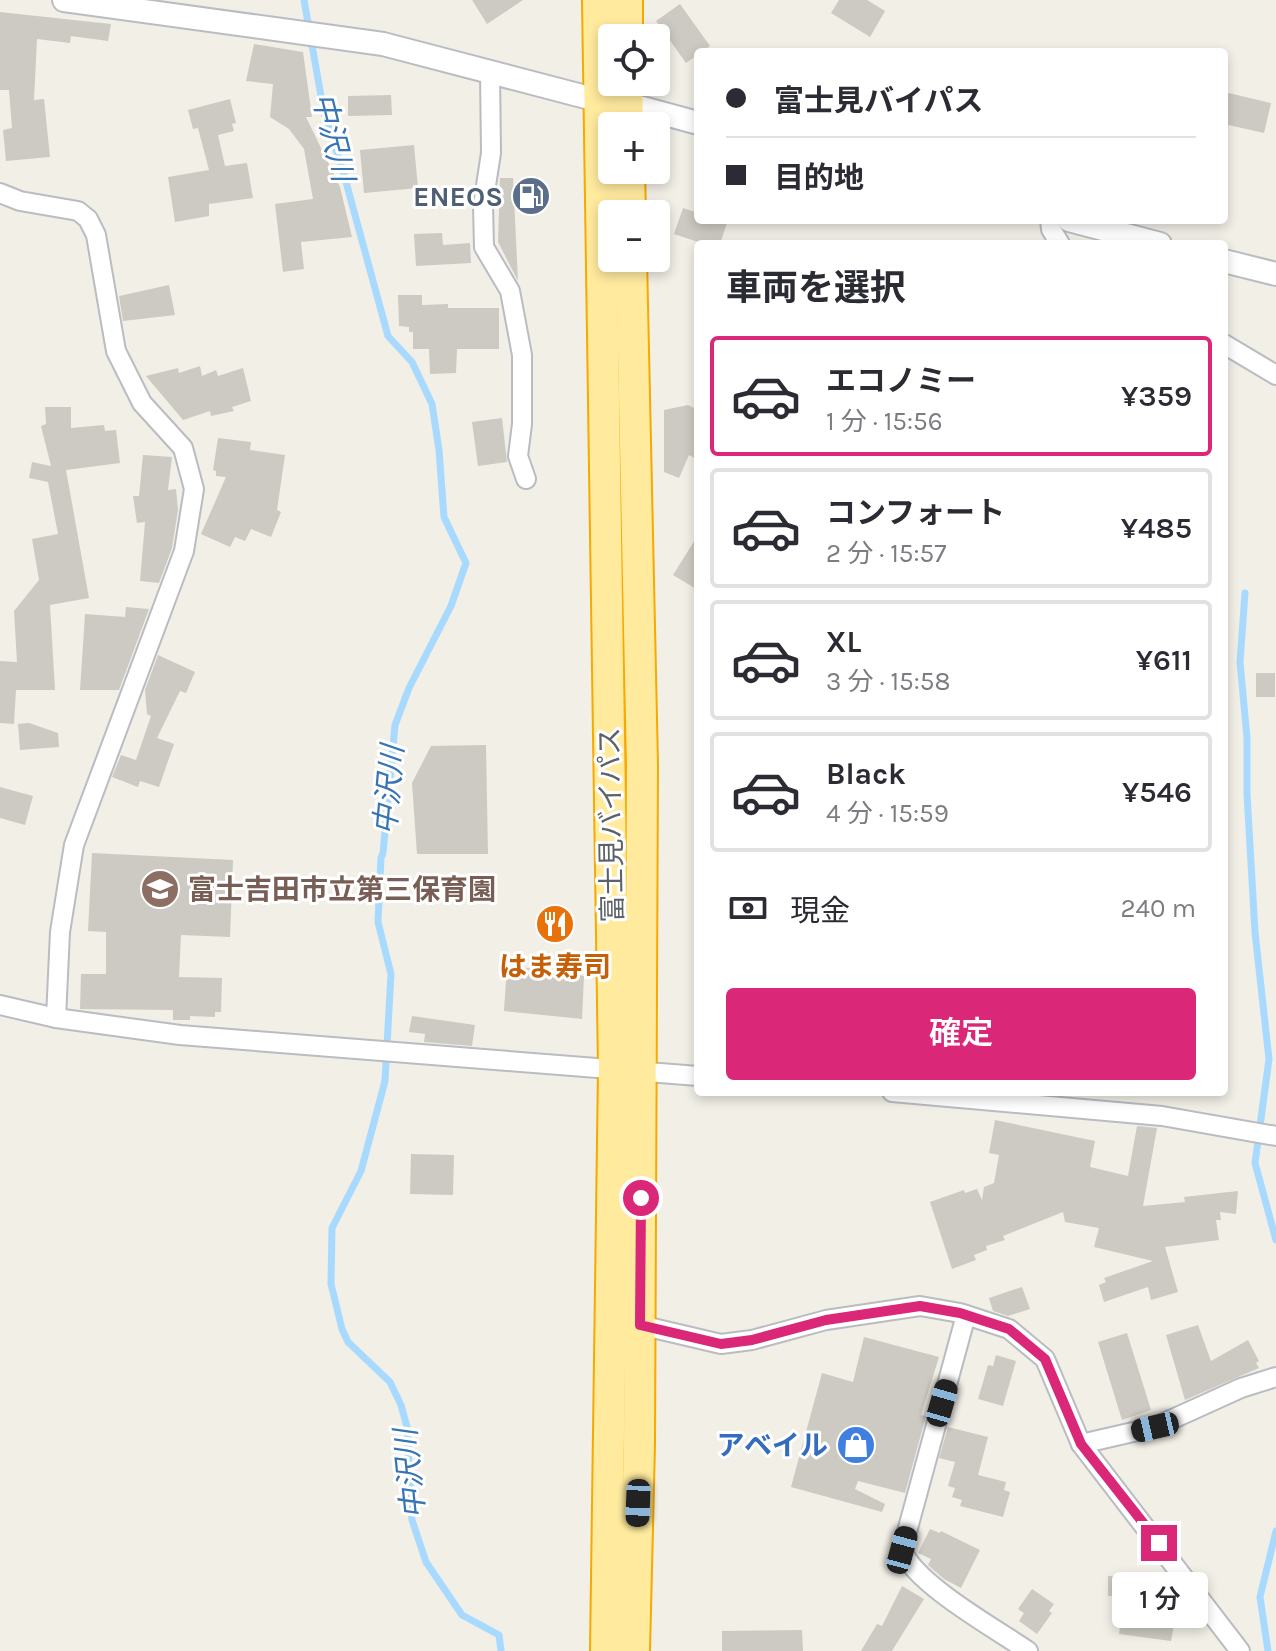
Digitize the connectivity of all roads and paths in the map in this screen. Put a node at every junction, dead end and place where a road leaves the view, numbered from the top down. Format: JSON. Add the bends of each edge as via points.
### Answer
{"nodes":[{"id":1,"x":64,"y":0,"type":"edge"},
{"id":2,"x":598,"y":0,"type":"edge"},
{"id":3,"x":627,"y":0,"type":"edge"},
{"id":4,"x":627,"y":24,"type":"edge"},
{"id":5,"x":490,"y":72,"type":"junction"},
{"id":6,"x":621,"y":103,"type":"edge"},
{"id":7,"x":694,"y":122,"type":"edge"},
{"id":8,"x":0,"y":193,"type":"edge"},
{"id":9,"x":1084,"y":224,"type":"edge"},
{"id":10,"x":1145,"y":240,"type":"edge"},
{"id":11,"x":1228,"y":262,"type":"edge"},
{"id":12,"x":631,"y":272,"type":"edge"},
{"id":13,"x":1276,"y":274,"type":"edge"},
{"id":14,"x":1228,"y":346,"type":"edge"},
{"id":15,"x":1276,"y":375,"type":"edge"},
{"id":16,"x":526,"y":479,"type":"dead end"},
{"id":17,"x":0,"y":1005,"type":"edge"},
{"id":18,"x":56,"y":1018,"type":"junction"},
{"id":19,"x":628,"y":1071,"type":"junction"},
{"id":20,"x":694,"y":1076,"type":"edge"},
{"id":21,"x":989,"y":1096,"type":"edge"},
{"id":22,"x":1062,"y":1099,"type":"edge"},
{"id":23,"x":1276,"y":1136,"type":"edge"},
{"id":24,"x":966,"y":1315,"type":"junction"},
{"id":25,"x":640,"y":1325,"type":"junction"},
{"id":26,"x":1276,"y":1377,"type":"edge"},
{"id":27,"x":1081,"y":1444,"type":"junction"},
{"id":28,"x":606,"y":1651,"type":"edge"},
{"id":29,"x":634,"y":1651,"type":"edge"},
{"id":30,"x":1028,"y":1651,"type":"edge"},
{"id":31,"x":1240,"y":1651,"type":"edge"}],
"edges":[{"from":1,"to":5,"type":"street","via":[[383,44]]},
{"from":2,"to":6,"type":"highway","name":"富士見バイパス"},
{"from":3,"to":4,"type":"highway"},
{"from":5,"to":6,"type":"street"},
{"from":5,"to":16,"type":"street","via":[[484,247],[510,291],[520,342],[518,456]]},
{"from":6,"to":7,"type":"street"},
{"from":6,"to":19,"type":"highway","name":"富士見バイパス"},
{"from":8,"to":18,"type":"street","via":[[78,211],[88,219],[96,235],[116,351],[142,403],[183,448],[194,489],[184,551],[74,845],[60,932]]},
{"from":9,"to":10,"type":"street"},
{"from":11,"to":13,"type":"street"},
{"from":12,"to":19,"type":"highway","name":"富士見バイパス","via":[[642,765]]},
{"from":14,"to":15,"type":"street"},
{"from":17,"to":18,"type":"street"},
{"from":18,"to":19,"type":"street","via":[[180,1035]]},
{"from":19,"to":20,"type":"street"},
{"from":19,"to":25,"type":"highway","name":"富士見バイパス"},
{"from":19,"to":28,"type":"highway","name":"富士見バイパス"},
{"from":21,"to":22,"type":"street"},
{"from":22,"to":23,"type":"street"},
{"from":24,"to":25,"type":"street","via":[[920,1306],[721,1344]]},
{"from":24,"to":27,"type":"street","via":[[1009,1329],[1045,1359]]},
{"from":24,"to":30,"type":"street","via":[[902,1550],[933,1587]]},
{"from":25,"to":29,"type":"highway","name":"富士見バイパス"},
{"from":26,"to":27,"type":"street","via":[[1155,1427]]},
{"from":27,"to":31,"type":"street"}]}
